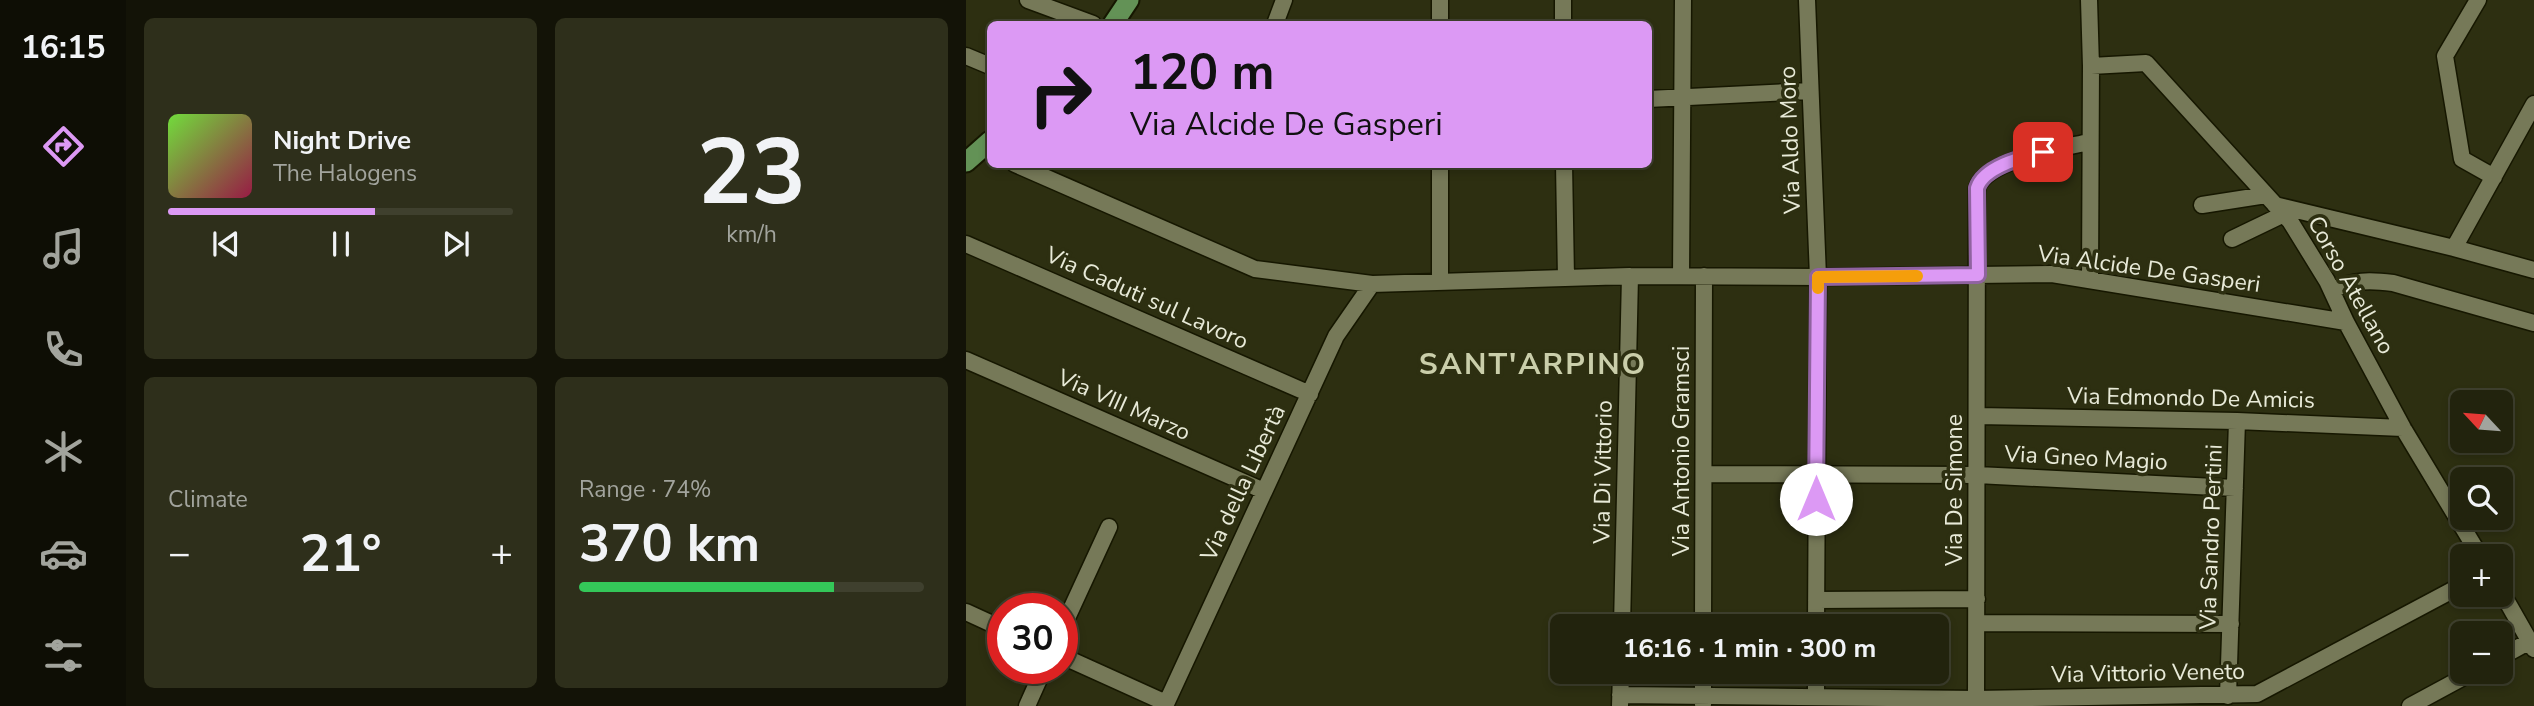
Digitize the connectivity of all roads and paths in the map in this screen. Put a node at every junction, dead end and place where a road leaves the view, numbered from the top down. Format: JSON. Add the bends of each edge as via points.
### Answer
{"nodes":[{"id":1,"x":1028,"y":0,"type":"edge"},
{"id":2,"x":1129,"y":0,"type":"edge"},
{"id":3,"x":1284,"y":0,"type":"edge"},
{"id":4,"x":1440,"y":0,"type":"edge"},
{"id":5,"x":1563,"y":0,"type":"edge"},
{"id":6,"x":1683,"y":0,"type":"edge"},
{"id":7,"x":1807,"y":0,"type":"edge"},
{"id":8,"x":2090,"y":0,"type":"edge"},
{"id":9,"x":2478,"y":0,"type":"edge"},
{"id":10,"x":1085,"y":21,"type":"edge"},
{"id":11,"x":1115,"y":21,"type":"edge"},
{"id":12,"x":1276,"y":21,"type":"edge"},
{"id":13,"x":1440,"y":21,"type":"edge"},
{"id":14,"x":1563,"y":21,"type":"edge"},
{"id":15,"x":966,"y":56,"type":"edge"},
{"id":16,"x":987,"y":65,"type":"edge"},
{"id":17,"x":2091,"y":66,"type":"junction"},
{"id":18,"x":1810,"y":91,"type":"junction"},
{"id":19,"x":1682,"y":98,"type":"junction"},
{"id":20,"x":1652,"y":99,"type":"edge"},
{"id":21,"x":2534,"y":104,"type":"edge"},
{"id":22,"x":2090,"y":142,"type":"junction"},
{"id":23,"x":1025,"y":168,"type":"edge"},
{"id":24,"x":1440,"y":168,"type":"edge"},
{"id":25,"x":1564,"y":168,"type":"edge"},
{"id":26,"x":2494,"y":177,"type":"junction"},
{"id":27,"x":2202,"y":205,"type":"dead end"},
{"id":28,"x":2275,"y":205,"type":"junction"},
{"id":29,"x":2305,"y":212,"type":"junction"},
{"id":30,"x":2301,"y":238,"type":"junction"},
{"id":31,"x":2232,"y":239,"type":"dead end"},
{"id":32,"x":966,"y":244,"type":"edge"},
{"id":33,"x":2454,"y":248,"type":"junction"},
{"id":34,"x":2534,"y":270,"type":"edge"},
{"id":35,"x":1978,"y":275,"type":"junction"},
{"id":36,"x":1630,"y":276,"type":"junction"},
{"id":37,"x":1681,"y":276,"type":"junction"},
{"id":38,"x":1704,"y":276,"type":"junction"},
{"id":39,"x":1818,"y":277,"type":"junction"},
{"id":40,"x":1566,"y":278,"type":"junction"},
{"id":41,"x":2090,"y":280,"type":"junction"},
{"id":42,"x":1440,"y":281,"type":"junction"},
{"id":43,"x":1372,"y":284,"type":"junction"},
{"id":44,"x":2332,"y":290,"type":"junction"},
{"id":45,"x":2346,"y":322,"type":"junction"},
{"id":46,"x":2534,"y":323,"type":"edge"},
{"id":47,"x":966,"y":360,"type":"edge"},
{"id":48,"x":1310,"y":394,"type":"junction"},
{"id":49,"x":1977,"y":416,"type":"junction"},
{"id":50,"x":2237,"y":421,"type":"junction"},
{"id":51,"x":2403,"y":428,"type":"junction"},
{"id":52,"x":1704,"y":474,"type":"junction"},
{"id":53,"x":1816,"y":474,"type":"junction"},
{"id":54,"x":1977,"y":475,"type":"junction"},
{"id":55,"x":2235,"y":488,"type":"junction"},
{"id":56,"x":1264,"y":491,"type":"junction"},
{"id":57,"x":1109,"y":527,"type":"dead end"},
{"id":58,"x":2473,"y":544,"type":"edge"},
{"id":59,"x":2450,"y":591,"type":"edge"},
{"id":60,"x":1078,"y":594,"type":"edge"},
{"id":61,"x":1816,"y":600,"type":"junction"},
{"id":62,"x":1977,"y":600,"type":"junction"},
{"id":63,"x":2510,"y":607,"type":"edge"},
{"id":64,"x":966,"y":612,"type":"edge"},
{"id":65,"x":1622,"y":614,"type":"edge"},
{"id":66,"x":1703,"y":614,"type":"edge"},
{"id":67,"x":1816,"y":614,"type":"edge"},
{"id":68,"x":987,"y":622,"type":"edge"},
{"id":69,"x":1976,"y":623,"type":"junction"},
{"id":70,"x":2231,"y":624,"type":"junction"},
{"id":71,"x":2532,"y":645,"type":"edge"},
{"id":72,"x":2513,"y":652,"type":"edge"},
{"id":73,"x":1078,"y":664,"type":"edge"},
{"id":74,"x":1037,"y":684,"type":"edge"},
{"id":75,"x":1816,"y":684,"type":"edge"},
{"id":76,"x":2451,"y":684,"type":"edge"},
{"id":77,"x":2228,"y":696,"type":"junction"},
{"id":78,"x":1620,"y":700,"type":"edge"},
{"id":79,"x":1703,"y":701,"type":"edge"},
{"id":80,"x":1816,"y":702,"type":"edge"},
{"id":81,"x":1976,"y":703,"type":"edge"},
{"id":82,"x":1165,"y":705,"type":"edge"},
{"id":83,"x":1027,"y":706,"type":"edge"},
{"id":84,"x":2410,"y":706,"type":"edge"}],
"edges":[{"from":1,"to":10,"type":"street"},
{"from":2,"to":11,"type":"main road"},
{"from":3,"to":12,"type":"street"},
{"from":4,"to":13,"type":"street"},
{"from":5,"to":14,"type":"street"},
{"from":6,"to":19,"type":"street"},
{"from":7,"to":18,"type":"street","name":"Via Aldo Moro"},
{"from":8,"to":17,"type":"street"},
{"from":9,"to":26,"type":"street","via":[[2445,56],[2462,159]]},
{"from":15,"to":16,"type":"street"},
{"from":17,"to":22,"type":"street"},
{"from":17,"to":28,"type":"street","name":"Corso Atellano","via":[[2146,63]]},
{"from":18,"to":19,"type":"street"},
{"from":18,"to":39,"type":"street","name":"Via Aldo Moro"},
{"from":19,"to":20,"type":"street"},
{"from":19,"to":37,"type":"street"},
{"from":21,"to":26,"type":"street"},
{"from":22,"to":35,"type":"street","name":"Via De Simone","via":[[2020,158],[1979,182]]},
{"from":22,"to":41,"type":"street"},
{"from":23,"to":43,"type":"street","name":"Via Alcide De Gasperi","via":[[1255,269]]},
{"from":24,"to":42,"type":"street"},
{"from":25,"to":40,"type":"street"},
{"from":26,"to":33,"type":"street"},
{"from":27,"to":28,"type":"street"},
{"from":28,"to":29,"type":"street"},
{"from":28,"to":30,"type":"street","name":"Corso Atellano"},
{"from":28,"to":31,"type":"street"},
{"from":29,"to":30,"type":"street"},
{"from":29,"to":33,"type":"street"},
{"from":30,"to":44,"type":"street","name":"Corso Atellano"},
{"from":32,"to":48,"type":"street","name":"Via Caduti sul Lavoro"},
{"from":33,"to":34,"type":"street"},
{"from":35,"to":39,"type":"street","name":"Via Alcide De Gasperi"},
{"from":35,"to":41,"type":"street","name":"Via Alcide De Gasperi","via":[[2052,274]]},
{"from":35,"to":49,"type":"street","name":"Via De Simone"},
{"from":36,"to":37,"type":"street","name":"Via Alcide De Gasperi"},
{"from":36,"to":40,"type":"street","name":"Via Alcide De Gasperi"},
{"from":36,"to":65,"type":"street","name":"Via Di Vittorio"},
{"from":37,"to":38,"type":"street","name":"Via Alcide De Gasperi"},
{"from":38,"to":39,"type":"street","name":"Via Alcide De Gasperi"},
{"from":38,"to":52,"type":"street","name":"Via Antonio Gramsci"},
{"from":39,"to":53,"type":"street","name":"Via Aldo Moro"},
{"from":40,"to":42,"type":"street","name":"Via Alcide De Gasperi"},
{"from":41,"to":45,"type":"street","name":"Via Alcide De Gasperi"},
{"from":42,"to":43,"type":"street","name":"Via Alcide De Gasperi"},
{"from":43,"to":48,"type":"street","name":"Via della Libertà","via":[[1336,337]]},
{"from":44,"to":45,"type":"street","name":"Corso Atellano"},
{"from":44,"to":46,"type":"street","via":[[2352,281],[2393,283]]},
{"from":45,"to":51,"type":"street","name":"Corso Atellano"},
{"from":47,"to":56,"type":"street","name":"Via VIII Marzo"},
{"from":48,"to":56,"type":"street","name":"Via della Libertà"},
{"from":49,"to":50,"type":"street","name":"Via Edmondo De Amicis"},
{"from":49,"to":54,"type":"street","name":"Via De Simone"},
{"from":50,"to":51,"type":"street","name":"Via Edmondo De Amicis"},
{"from":50,"to":55,"type":"street","name":"Via Sandro Pertini"},
{"from":51,"to":58,"type":"street","name":"Corso Atellano"},
{"from":52,"to":53,"type":"street","name":"Via Gneo Magio"},
{"from":52,"to":66,"type":"street","name":"Via Antonio Gramsci"},
{"from":53,"to":54,"type":"street","name":"Via Gneo Magio"},
{"from":53,"to":61,"type":"street","name":"Via Aldo Moro"},
{"from":54,"to":55,"type":"street","name":"Via Gneo Magio"},
{"from":54,"to":62,"type":"street","name":"Via De Simone"},
{"from":55,"to":70,"type":"street","name":"Via Sandro Pertini"},
{"from":56,"to":82,"type":"street","name":"Via della Libertà"},
{"from":57,"to":60,"type":"street"},
{"from":59,"to":77,"type":"street","name":"Via Vittorio Veneto","via":[[2257,695]]},
{"from":61,"to":62,"type":"street"},
{"from":61,"to":67,"type":"street","name":"Via Aldo Moro"},
{"from":62,"to":69,"type":"street","name":"Via De Simone"},
{"from":63,"to":71,"type":"street"},
{"from":64,"to":68,"type":"street"},
{"from":69,"to":70,"type":"street"},
{"from":69,"to":81,"type":"street","name":"Via De Simone"},
{"from":70,"to":77,"type":"street","name":"Via Sandro Pertini"},
{"from":71,"to":72,"type":"street"},
{"from":73,"to":82,"type":"street"},
{"from":74,"to":83,"type":"street"},
{"from":75,"to":80,"type":"street"},
{"from":76,"to":84,"type":"street"},
{"from":77,"to":81,"type":"street","name":"Via Vittorio Veneto"},
{"from":78,"to":79,"type":"street","name":"Via Vittorio Veneto"},
{"from":79,"to":80,"type":"street","name":"Via Vittorio Veneto"},
{"from":80,"to":81,"type":"street","name":"Via Vittorio Veneto"}]}
